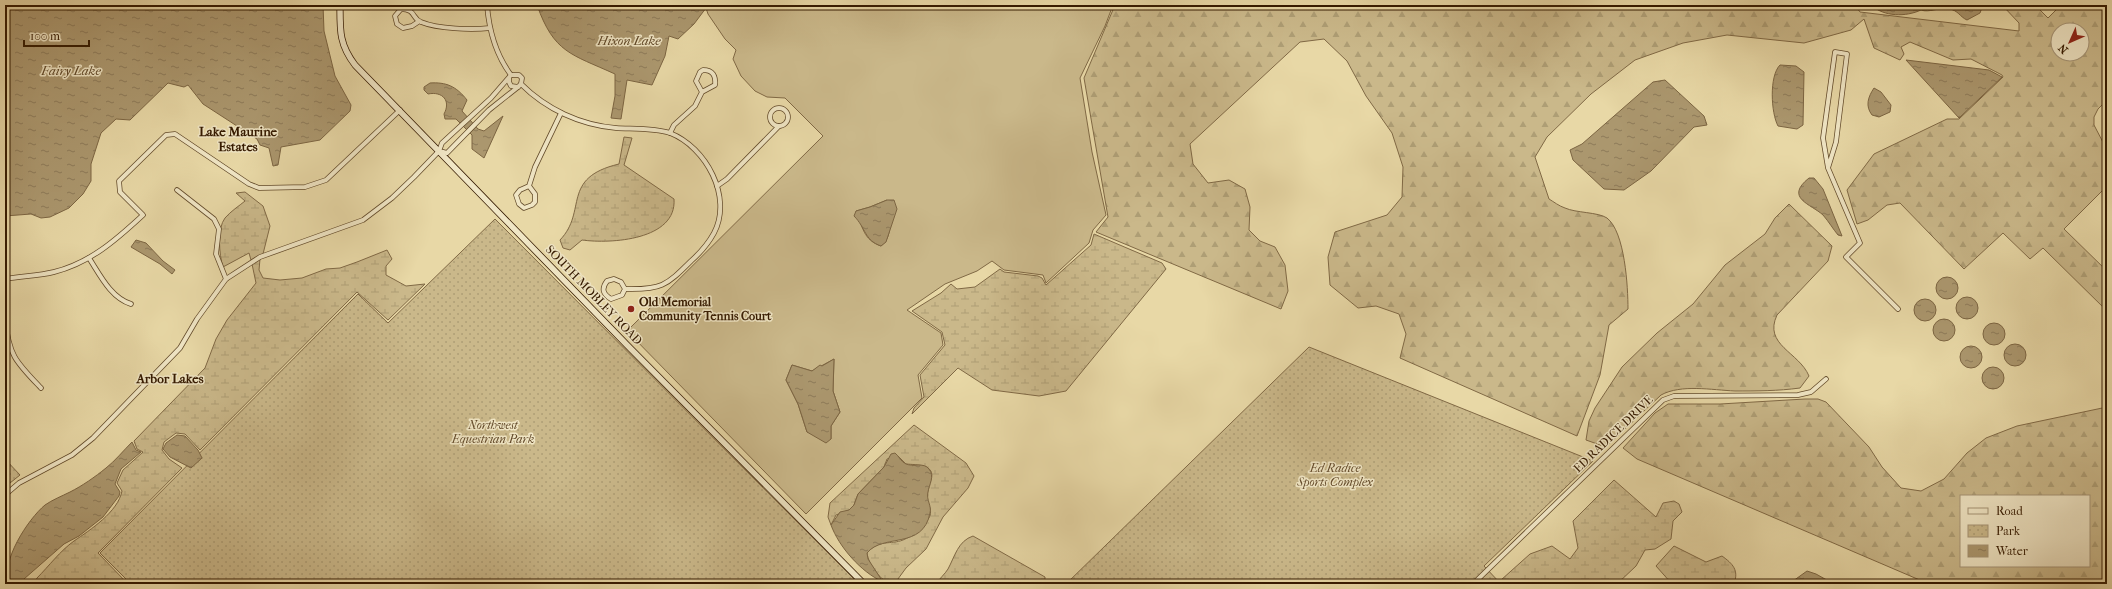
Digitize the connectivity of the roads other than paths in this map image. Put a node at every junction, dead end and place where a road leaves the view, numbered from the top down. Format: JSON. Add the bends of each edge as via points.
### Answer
{"nodes":[{"id":1,"x":340,"y":5,"type":"edge"},
{"id":2,"x":487,"y":5,"type":"edge"},
{"id":3,"x":418,"y":22,"type":"junction"},
{"id":4,"x":490,"y":28,"type":"junction"},
{"id":5,"x":510,"y":76,"type":"junction"},
{"id":6,"x":519,"y":86,"type":"junction"},
{"id":7,"x":702,"y":92,"type":"junction"},
{"id":8,"x":400,"y":110,"type":"junction"},
{"id":9,"x":561,"y":113,"type":"junction"},
{"id":10,"x":464,"y":121,"type":"junction"},
{"id":11,"x":780,"y":126,"type":"junction"},
{"id":12,"x":471,"y":128,"type":"junction"},
{"id":13,"x":670,"y":133,"type":"junction"},
{"id":14,"x":439,"y":151,"type":"junction"},
{"id":15,"x":1828,"y":168,"type":"junction"},
{"id":16,"x":529,"y":186,"type":"junction"},
{"id":17,"x":717,"y":186,"type":"junction"},
{"id":18,"x":177,"y":190,"type":"dead end"},
{"id":19,"x":89,"y":258,"type":"junction"},
{"id":20,"x":5,"y":278,"type":"edge"},
{"id":21,"x":226,"y":279,"type":"junction"},
{"id":22,"x":625,"y":289,"type":"junction"},
{"id":23,"x":131,"y":304,"type":"dead end"},
{"id":24,"x":1898,"y":309,"type":"dead end"},
{"id":25,"x":5,"y":319,"type":"edge"},
{"id":26,"x":1826,"y":379,"type":"dead end"},
{"id":27,"x":41,"y":388,"type":"dead end"},
{"id":28,"x":5,"y":495,"type":"edge"},
{"id":29,"x":864,"y":584,"type":"edge"},
{"id":30,"x":1473,"y":584,"type":"edge"}],
"edges":[{"from":1,"to":8,"type":"street","name":"SOUTH MOBLEY ROAD","via":[[340,32],[347,55]]},
{"from":2,"to":4,"type":"street"},
{"from":3,"to":3,"type":"street","via":[[407,9],[402,9],[395,16],[397,24],[403,28]]},
{"from":3,"to":4,"type":"street","via":[[467,29]]},
{"from":4,"to":5,"type":"street"},
{"from":5,"to":6,"type":"street","via":[[510,84]]},
{"from":5,"to":6,"type":"street","via":[[519,75],[522,78]]},
{"from":5,"to":10,"type":"street"},
{"from":6,"to":9,"type":"street"},
{"from":6,"to":12,"type":"street"},
{"from":7,"to":7,"type":"street","via":[[715,85],[716,80],[711,71],[703,70],[697,76],[696,81]]},
{"from":7,"to":13,"type":"street","via":[[695,106],[674,125]]},
{"from":8,"to":14,"type":"street","name":"SOUTH MOBLEY ROAD"},
{"from":8,"to":19,"type":"street","via":[[332,176],[305,187],[258,188],[176,134],[166,135],[120,181],[120,192],[143,215],[114,242]]},
{"from":9,"to":13,"type":"street","via":[[596,124]]},
{"from":9,"to":16,"type":"street","via":[[535,167]]},
{"from":10,"to":12,"type":"street"},
{"from":10,"to":14,"type":"street","via":[[442,143]]},
{"from":11,"to":11,"type":"street","via":[[785,124],[788,118],[786,112],[778,108],[773,110],[770,118],[772,123]]},
{"from":11,"to":17,"type":"street"},
{"from":12,"to":14,"type":"street","via":[[447,153]]},
{"from":13,"to":17,"type":"street","via":[[695,149],[710,170]]},
{"from":14,"to":21,"type":"street","via":[[392,198],[363,220],[260,257]]},
{"from":14,"to":29,"type":"street","name":"SOUTH MOBLEY ROAD"},
{"from":15,"to":15,"type":"street","via":[[1836,142],[1847,54],[1835,52],[1824,138]]},
{"from":15,"to":24,"type":"street","via":[[1860,243],[1846,257]]},
{"from":16,"to":16,"type":"street","via":[[516,195],[519,204],[524,208],[535,202],[535,194]]},
{"from":17,"to":22,"type":"street","via":[[720,195],[720,214],[715,232],[705,247],[670,282],[646,290]]},
{"from":18,"to":21,"type":"street","via":[[214,219],[219,229],[216,254]]},
{"from":19,"to":20,"type":"street","via":[[53,272]]},
{"from":19,"to":23,"type":"street","via":[[105,283],[123,301]]},
{"from":21,"to":28,"type":"street","via":[[180,348],[93,438],[72,455],[19,483]]},
{"from":22,"to":22,"type":"street","via":[[621,282],[614,279],[607,281],[603,291],[611,299],[622,295]]},
{"from":25,"to":27,"type":"street","via":[[10,351],[19,366]]},
{"from":26,"to":30,"type":"street","name":"ED RADICE DRIVE","via":[[1811,392],[1798,395],[1674,396],[1663,400]]}]}
